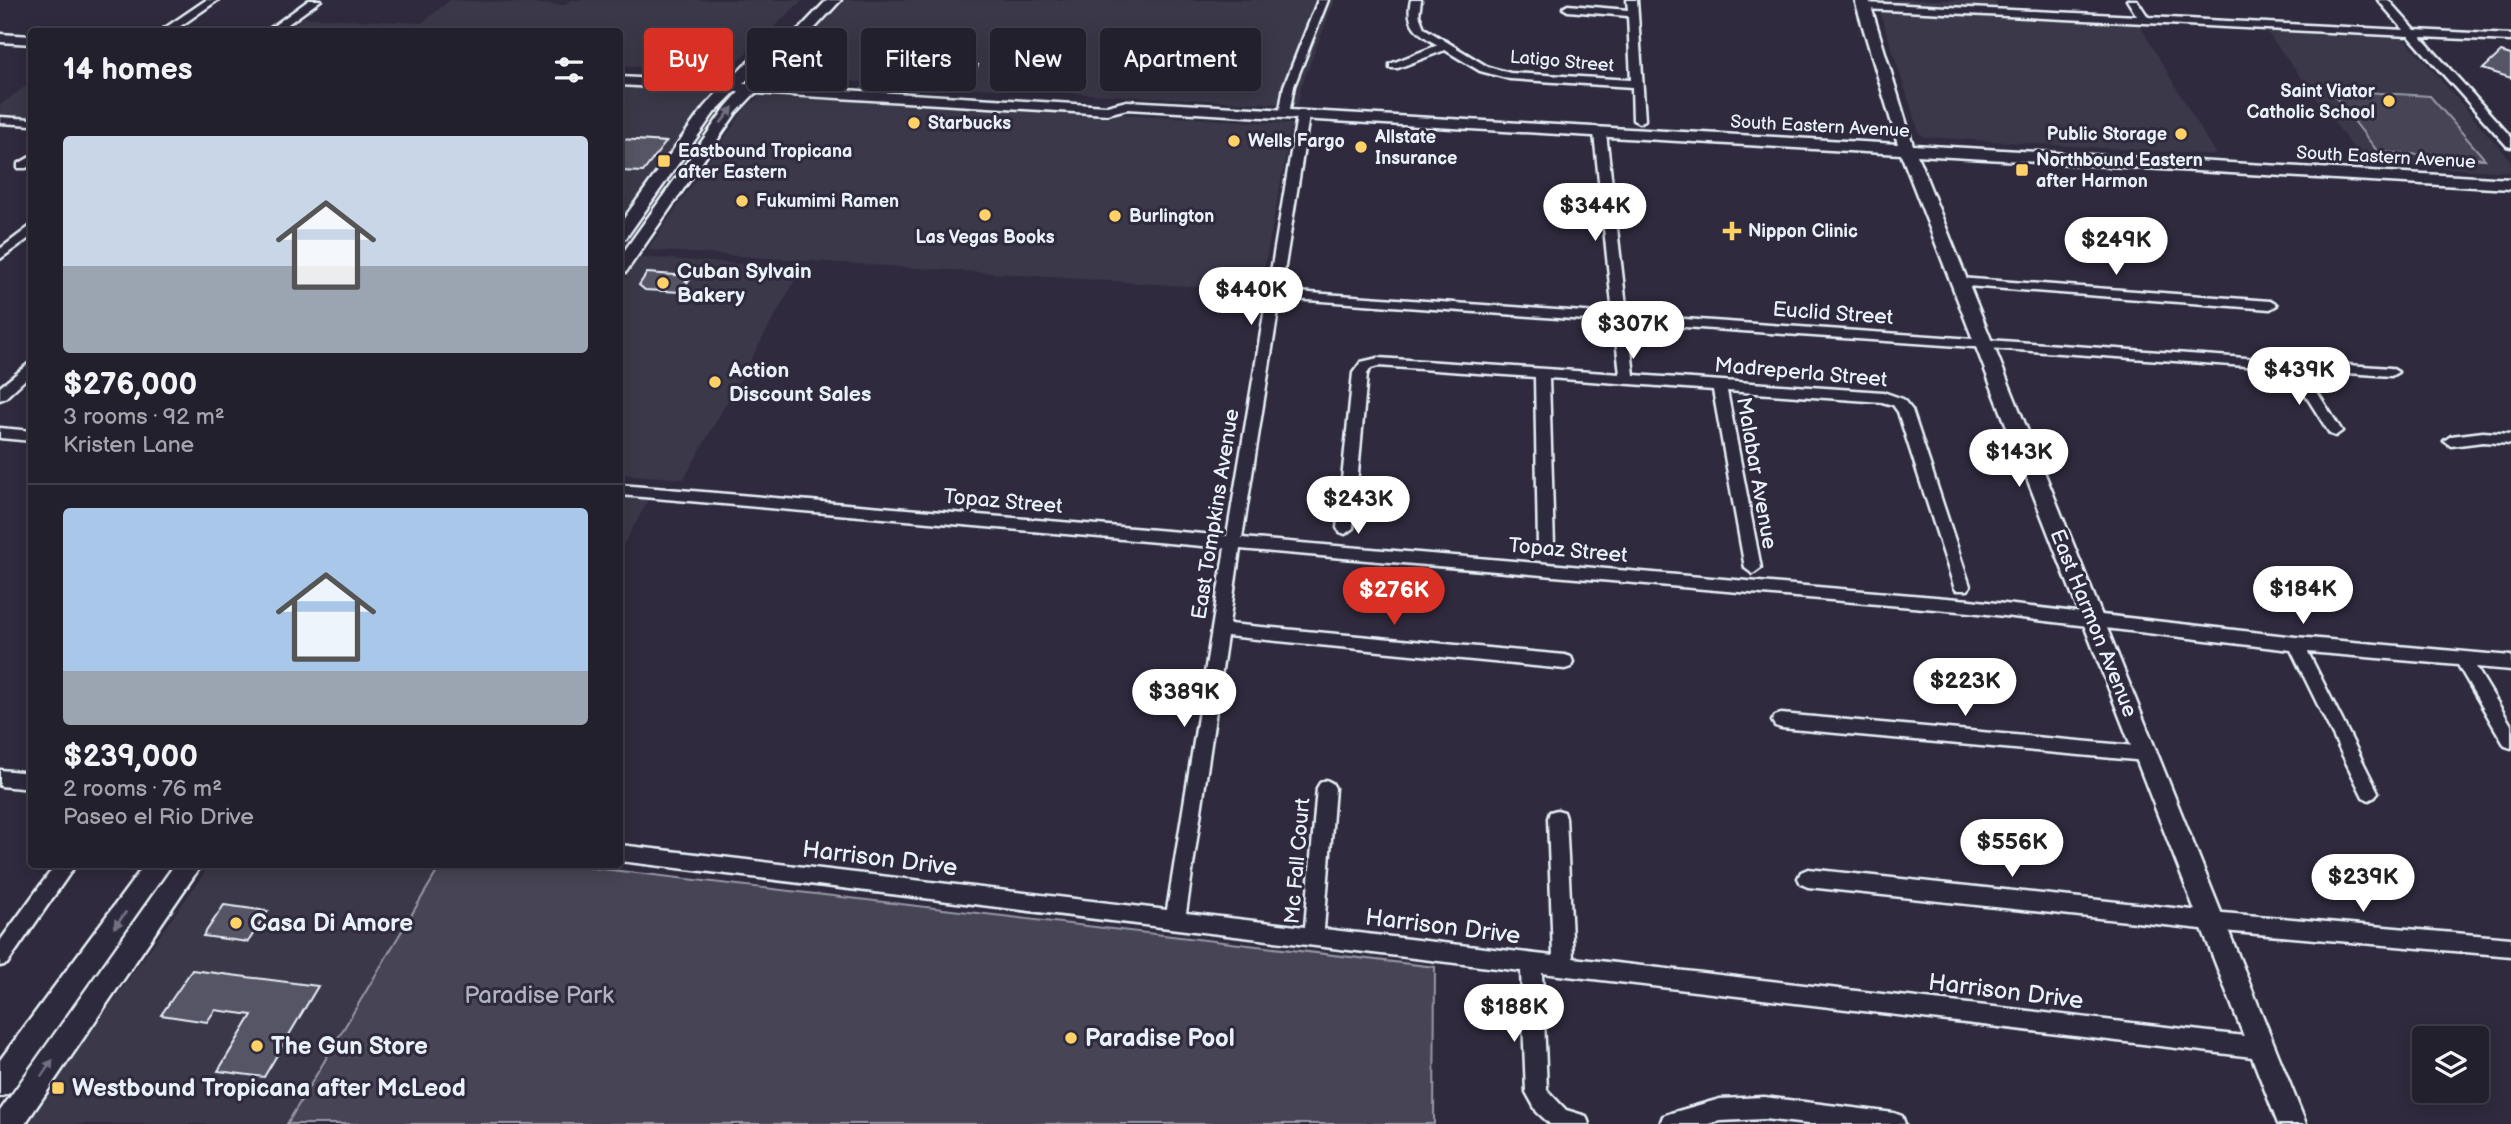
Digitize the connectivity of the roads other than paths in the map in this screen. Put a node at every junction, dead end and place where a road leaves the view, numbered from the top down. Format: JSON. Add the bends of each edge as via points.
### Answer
{"nodes":[{"id":1,"x":213,"y":0,"type":"edge"},
{"id":2,"x":316,"y":0,"type":"edge"},
{"id":3,"x":817,"y":0,"type":"edge"},
{"id":4,"x":834,"y":0,"type":"edge"},
{"id":5,"x":1323,"y":0,"type":"edge"},
{"id":6,"x":1416,"y":0,"type":"edge"},
{"id":7,"x":1632,"y":0,"type":"edge"},
{"id":8,"x":2132,"y":0,"type":"edge"},
{"id":9,"x":2383,"y":0,"type":"edge"},
{"id":10,"x":1863,"y":3,"type":"edge"},
{"id":11,"x":1568,"y":8,"type":"dead end"},
{"id":12,"x":1633,"y":13,"type":"junction"},
{"id":13,"x":2144,"y":19,"type":"junction"},
{"id":14,"x":170,"y":28,"type":"edge"},
{"id":15,"x":276,"y":28,"type":"edge"},
{"id":16,"x":2412,"y":33,"type":"junction"},
{"id":17,"x":2511,"y":38,"type":"edge"},
{"id":18,"x":1,"y":39,"type":"edge"},
{"id":19,"x":28,"y":40,"type":"edge"},
{"id":20,"x":1445,"y":46,"type":"junction"},
{"id":21,"x":1394,"y":66,"type":"dead end"},
{"id":22,"x":623,"y":70,"type":"edge"},
{"id":23,"x":623,"y":81,"type":"edge"},
{"id":24,"x":744,"y":83,"type":"junction"},
{"id":25,"x":1637,"y":84,"type":"junction"},
{"id":26,"x":1006,"y":92,"type":"junction"},
{"id":27,"x":1093,"y":97,"type":"junction"},
{"id":28,"x":940,"y":100,"type":"junction"},
{"id":29,"x":1127,"y":105,"type":"junction"},
{"id":30,"x":1033,"y":106,"type":"junction"},
{"id":31,"x":1283,"y":114,"type":"junction"},
{"id":32,"x":1303,"y":116,"type":"junction"},
{"id":33,"x":0,"y":120,"type":"edge"},
{"id":34,"x":1639,"y":120,"type":"dead end"},
{"id":35,"x":28,"y":122,"type":"edge"},
{"id":36,"x":1600,"y":133,"type":"junction"},
{"id":37,"x":2511,"y":144,"type":"edge"},
{"id":38,"x":1907,"y":150,"type":"junction"},
{"id":39,"x":2511,"y":184,"type":"edge"},
{"id":40,"x":654,"y":187,"type":"junction"},
{"id":41,"x":623,"y":231,"type":"edge"},
{"id":42,"x":28,"y":232,"type":"edge"},
{"id":43,"x":632,"y":250,"type":"junction"},
{"id":44,"x":0,"y":255,"type":"edge"},
{"id":45,"x":623,"y":264,"type":"edge"},
{"id":46,"x":1959,"y":282,"type":"junction"},
{"id":47,"x":1273,"y":294,"type":"junction"},
{"id":48,"x":2270,"y":305,"type":"dead end"},
{"id":49,"x":1621,"y":320,"type":"junction"},
{"id":50,"x":1983,"y":344,"type":"junction"},
{"id":51,"x":2293,"y":365,"type":"junction"},
{"id":52,"x":28,"y":369,"type":"edge"},
{"id":53,"x":2391,"y":372,"type":"dead end"},
{"id":54,"x":1542,"y":373,"type":"junction"},
{"id":55,"x":1627,"y":379,"type":"junction"},
{"id":56,"x":1719,"y":386,"type":"junction"},
{"id":57,"x":0,"y":395,"type":"edge"},
{"id":58,"x":2335,"y":431,"type":"dead end"},
{"id":59,"x":0,"y":433,"type":"edge"},
{"id":60,"x":28,"y":436,"type":"edge"},
{"id":61,"x":2511,"y":439,"type":"edge"},
{"id":62,"x":2451,"y":441,"type":"dead end"},
{"id":63,"x":623,"y":490,"type":"edge"},
{"id":64,"x":1345,"y":528,"type":"dead end"},
{"id":65,"x":1233,"y":544,"type":"junction"},
{"id":66,"x":1546,"y":547,"type":"dead end"},
{"id":67,"x":1753,"y":568,"type":"dead end"},
{"id":68,"x":1962,"y":586,"type":"dead end"},
{"id":69,"x":2092,"y":620,"type":"junction"},
{"id":70,"x":1219,"y":629,"type":"junction"},
{"id":71,"x":2296,"y":644,"type":"junction"},
{"id":72,"x":2463,"y":659,"type":"junction"},
{"id":73,"x":1565,"y":662,"type":"dead end"},
{"id":74,"x":2511,"y":663,"type":"edge"},
{"id":75,"x":1781,"y":721,"type":"dead end"},
{"id":76,"x":2511,"y":741,"type":"edge"},
{"id":77,"x":2146,"y":754,"type":"junction"},
{"id":78,"x":0,"y":778,"type":"edge"},
{"id":79,"x":28,"y":782,"type":"edge"},
{"id":80,"x":1326,"y":788,"type":"dead end"},
{"id":81,"x":2369,"y":792,"type":"dead end"},
{"id":82,"x":1557,"y":818,"type":"dead end"},
{"id":83,"x":623,"y":853,"type":"edge"},
{"id":84,"x":64,"y":868,"type":"edge"},
{"id":85,"x":157,"y":868,"type":"edge"},
{"id":86,"x":172,"y":868,"type":"edge"},
{"id":87,"x":187,"y":868,"type":"edge"},
{"id":88,"x":1808,"y":878,"type":"dead end"},
{"id":89,"x":1175,"y":920,"type":"junction"},
{"id":90,"x":2211,"y":921,"type":"junction"},
{"id":91,"x":1314,"y":937,"type":"junction"},
{"id":92,"x":134,"y":944,"type":"junction"},
{"id":93,"x":2511,"y":947,"type":"edge"},
{"id":94,"x":0,"y":957,"type":"edge"},
{"id":95,"x":1531,"y":962,"type":"junction"},
{"id":96,"x":1563,"y":966,"type":"junction"},
{"id":97,"x":2261,"y":1048,"type":"junction"},
{"id":98,"x":0,"y":1083,"type":"edge"},
{"id":99,"x":8,"y":1124,"type":"edge"},
{"id":100,"x":1578,"y":1124,"type":"edge"},
{"id":101,"x":1671,"y":1124,"type":"edge"},
{"id":102,"x":1894,"y":1124,"type":"edge"},
{"id":103,"x":2292,"y":1124,"type":"edge"}],
"edges":[{"from":1,"to":14,"type":"street"},
{"from":2,"to":15,"type":"street"},
{"from":3,"to":24,"type":"main road"},
{"from":4,"to":24,"type":"main road"},
{"from":5,"to":31,"type":"street","via":[[1289,86]]},
{"from":6,"to":20,"type":"street","name":"Latigo Street","via":[[1415,23]]},
{"from":7,"to":12,"type":"street"},
{"from":8,"to":13,"type":"street"},
{"from":9,"to":16,"type":"street"},
{"from":10,"to":13,"type":"street"},
{"from":10,"to":38,"type":"main road","name":"East Harmon Avenue"},
{"from":11,"to":12,"type":"street"},
{"from":12,"to":25,"type":"street"},
{"from":13,"to":16,"type":"street"},
{"from":16,"to":17,"type":"street"},
{"from":16,"to":37,"type":"street"},
{"from":18,"to":19,"type":"main road"},
{"from":20,"to":21,"type":"street"},
{"from":20,"to":25,"type":"street","name":"Latigo Street","via":[[1484,69],[1510,76]]},
{"from":22,"to":24,"type":"main road","name":"South Eastern Avenue"},
{"from":23,"to":24,"type":"main road","name":"South Eastern Avenue"},
{"from":24,"to":26,"type":"main road","name":"South Eastern Avenue"},
{"from":24,"to":28,"type":"main road","name":"South Eastern Avenue"},
{"from":24,"to":40,"type":"main road","via":[[709,110]]},
{"from":43,"to":24,"type":"main road","one_way":true},
{"from":25,"to":34,"type":"street"},
{"from":26,"to":27,"type":"main road","name":"South Eastern Avenue"},
{"from":26,"to":28,"type":"main road","via":[[998,97],[958,95]]},
{"from":27,"to":29,"type":"main road","name":"South Eastern Avenue"},
{"from":27,"to":30,"type":"main road","via":[[1076,102],[1046,100]]},
{"from":28,"to":30,"type":"main road","name":"South Eastern Avenue"},
{"from":29,"to":30,"type":"main road","name":"South Eastern Avenue","via":[[1107,110]]},
{"from":29,"to":31,"type":"main road","name":"South Eastern Avenue"},
{"from":31,"to":32,"type":"main road","name":"South Eastern Avenue"},
{"from":32,"to":36,"type":"main road","name":"South Eastern Avenue"},
{"from":32,"to":47,"type":"street","name":"East Tompkins Avenue"},
{"from":33,"to":35,"type":"street"},
{"from":36,"to":38,"type":"main road","name":"South Eastern Avenue"},
{"from":36,"to":49,"type":"street"},
{"from":38,"to":39,"type":"main road","name":"South Eastern Avenue"},
{"from":38,"to":46,"type":"main road","name":"East Harmon Avenue"},
{"from":40,"to":41,"type":"main road"},
{"from":40,"to":43,"type":"main road","via":[[625,244],[624,249]]},
{"from":42,"to":44,"type":"street"},
{"from":43,"to":45,"type":"main road"},
{"from":46,"to":48,"type":"street"},
{"from":46,"to":50,"type":"main road","name":"East Harmon Avenue"},
{"from":47,"to":49,"type":"street","name":"Euclid Street"},
{"from":47,"to":65,"type":"street","name":"East Tompkins Avenue"},
{"from":49,"to":50,"type":"street","name":"Euclid Street"},
{"from":49,"to":55,"type":"street"},
{"from":50,"to":51,"type":"street","name":"Euclid Street"},
{"from":50,"to":69,"type":"main road","name":"East Harmon Avenue"},
{"from":51,"to":53,"type":"street","name":"Euclid Street"},
{"from":51,"to":58,"type":"street"},
{"from":52,"to":57,"type":"street"},
{"from":54,"to":55,"type":"street","name":"Madreperla Street"},
{"from":54,"to":64,"type":"street","name":"Madreperla Street","via":[[1378,362],[1366,365],[1360,373]]},
{"from":54,"to":66,"type":"street"},
{"from":55,"to":56,"type":"street","name":"Madreperla Street"},
{"from":56,"to":67,"type":"street","name":"Malabar Avenue"},
{"from":56,"to":68,"type":"street","name":"Madreperla Street","via":[[1883,397],[1898,402],[1905,410]]},
{"from":59,"to":60,"type":"street"},
{"from":61,"to":62,"type":"street"},
{"from":63,"to":65,"type":"street","name":"Topaz Street"},
{"from":65,"to":69,"type":"street","name":"Topaz Street"},
{"from":65,"to":70,"type":"street","name":"East Tompkins Avenue"},
{"from":69,"to":71,"type":"street","name":"Topaz Street"},
{"from":69,"to":77,"type":"main road","name":"East Harmon Avenue"},
{"from":70,"to":73,"type":"street"},
{"from":70,"to":89,"type":"street","name":"East Tompkins Avenue"},
{"from":71,"to":72,"type":"street","name":"Topaz Street"},
{"from":71,"to":81,"type":"street"},
{"from":72,"to":74,"type":"street","name":"Topaz Street"},
{"from":72,"to":76,"type":"street"},
{"from":75,"to":77,"type":"street"},
{"from":77,"to":90,"type":"main road","name":"East Harmon Avenue"},
{"from":78,"to":79,"type":"street"},
{"from":80,"to":91,"type":"street","name":"Mc Fall Court"},
{"from":82,"to":96,"type":"street"},
{"from":83,"to":89,"type":"street","name":"Harrison Drive"},
{"from":84,"to":94,"type":"street"},
{"from":85,"to":98,"type":"main road","one_way":true},
{"from":86,"to":92,"type":"main road"},
{"from":87,"to":92,"type":"main road"},
{"from":88,"to":90,"type":"street"},
{"from":89,"to":91,"type":"street","name":"Harrison Drive"},
{"from":90,"to":93,"type":"street"},
{"from":90,"to":97,"type":"main road","name":"East Harmon Avenue"},
{"from":91,"to":95,"type":"street","name":"Harrison Drive"},
{"from":99,"to":92,"type":"main road","one_way":true},
{"from":95,"to":96,"type":"street","name":"Harrison Drive"},
{"from":95,"to":100,"type":"street","via":[[1537,1092],[1547,1110],[1564,1122]]},
{"from":96,"to":97,"type":"street","name":"Harrison Drive"},
{"from":97,"to":103,"type":"main road","name":"East Harmon Avenue"},
{"from":101,"to":102,"type":"street","via":[[1720,1110],[1764,1108]]}]}
